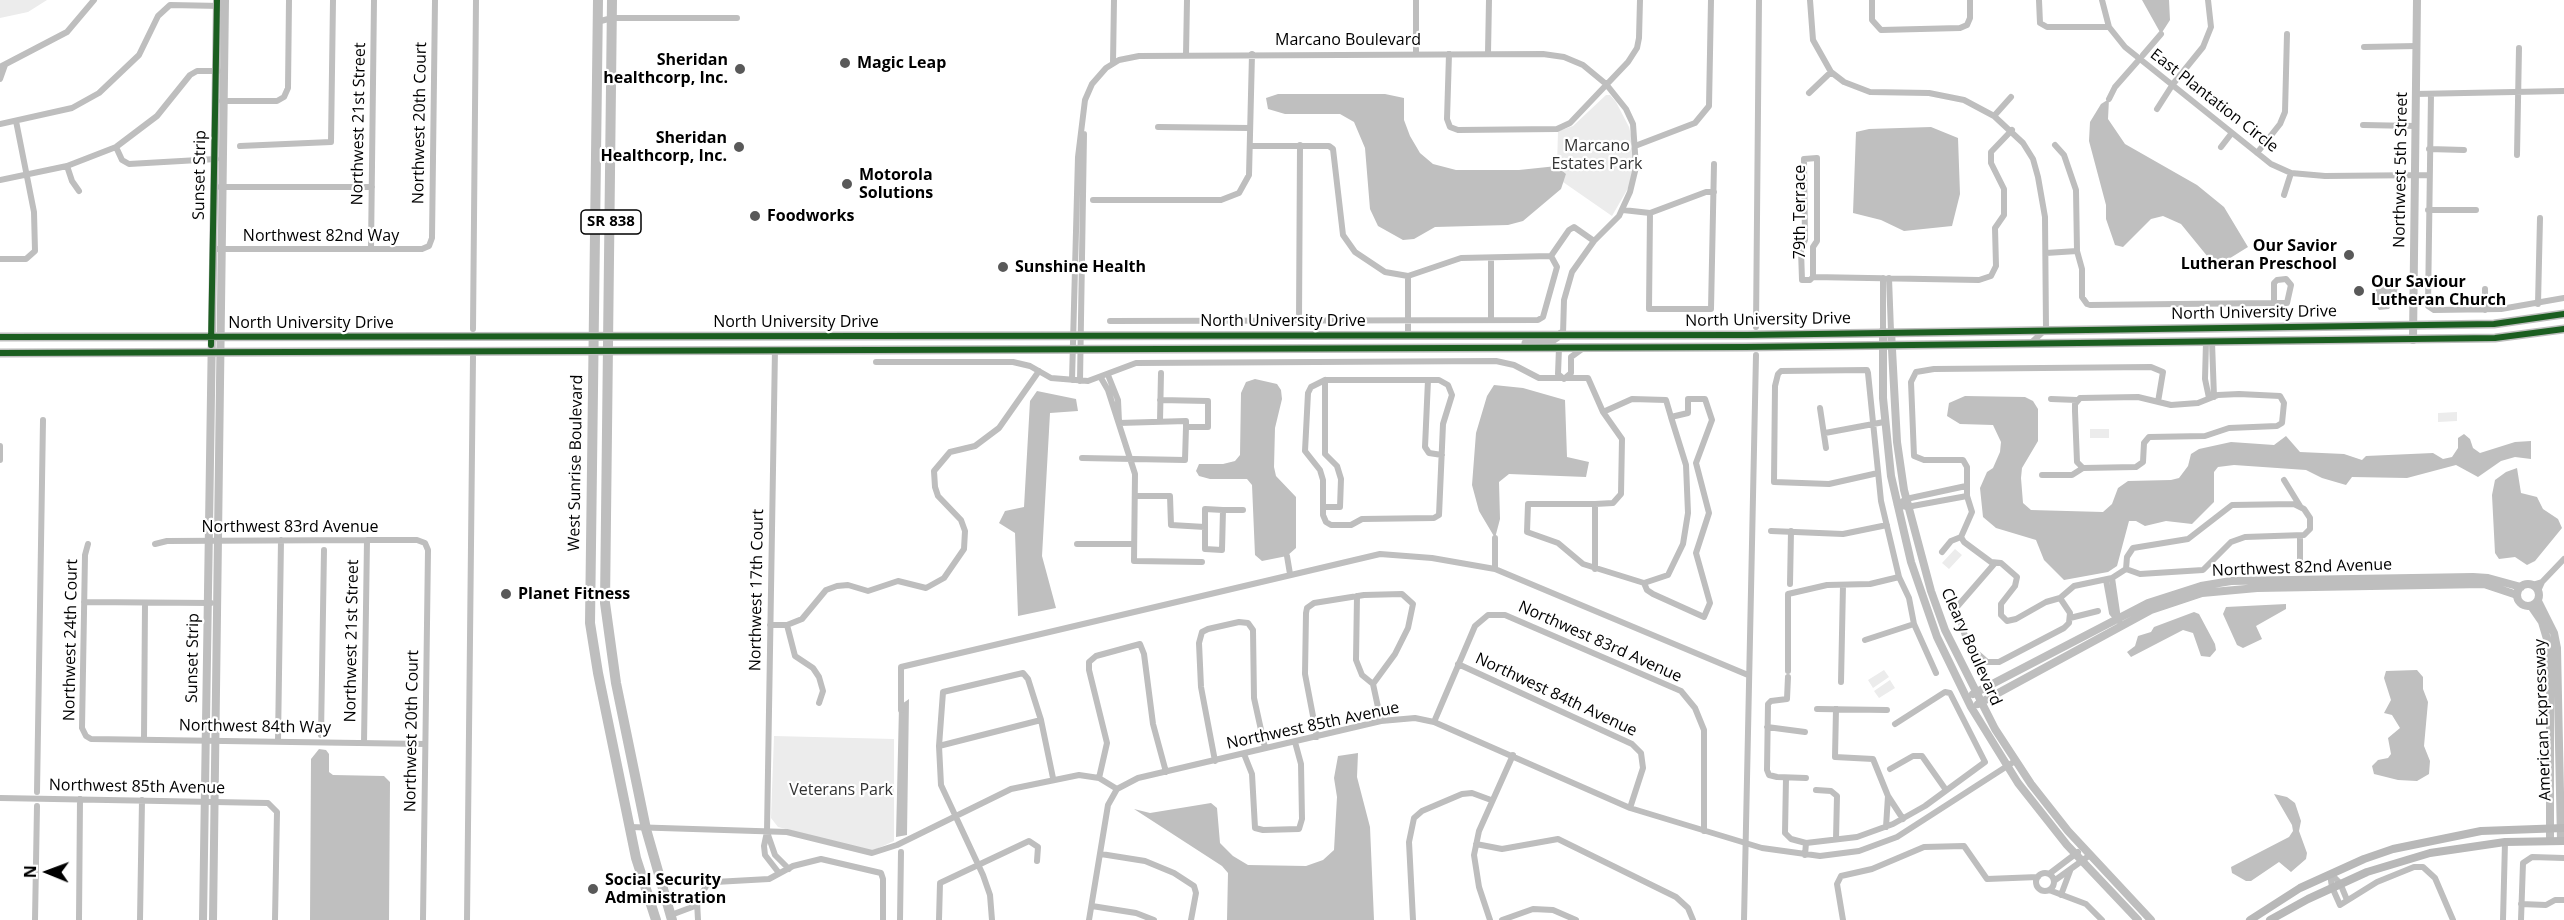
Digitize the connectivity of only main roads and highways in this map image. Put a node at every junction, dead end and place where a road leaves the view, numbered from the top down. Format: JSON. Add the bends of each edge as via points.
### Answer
{"nodes":[{"id":1,"x":598,"y":0,"type":"edge"},
{"id":2,"x":612,"y":0,"type":"edge"},
{"id":3,"x":2564,"y":314,"type":"edge"},
{"id":4,"x":2222,"y":327,"type":"junction"},
{"id":5,"x":2564,"y":329,"type":"edge"},
{"id":6,"x":1423,"y":334,"type":"junction"},
{"id":7,"x":1563,"y":334,"type":"junction"},
{"id":8,"x":1652,"y":334,"type":"junction"},
{"id":9,"x":948,"y":335,"type":"junction"},
{"id":10,"x":610,"y":336,"type":"junction"},
{"id":11,"x":773,"y":336,"type":"junction"},
{"id":12,"x":788,"y":336,"type":"junction"},
{"id":13,"x":0,"y":337,"type":"edge"},
{"id":14,"x":60,"y":337,"type":"junction"},
{"id":15,"x":594,"y":337,"type":"junction"},
{"id":16,"x":2209,"y":342,"type":"junction"},
{"id":17,"x":1415,"y":348,"type":"junction"},
{"id":18,"x":1559,"y":348,"type":"junction"},
{"id":19,"x":775,"y":349,"type":"junction"},
{"id":20,"x":918,"y":349,"type":"junction"},
{"id":21,"x":1494,"y":349,"type":"junction"},
{"id":22,"x":610,"y":350,"type":"junction"},
{"id":23,"x":754,"y":350,"type":"junction"},
{"id":24,"x":594,"y":351,"type":"junction"},
{"id":25,"x":50,"y":352,"type":"junction"},
{"id":26,"x":0,"y":353,"type":"edge"},
{"id":27,"x":2562,"y":828,"type":"edge"},
{"id":28,"x":2562,"y":841,"type":"edge"},
{"id":29,"x":671,"y":918,"type":"edge"},
{"id":30,"x":656,"y":920,"type":"edge"},
{"id":31,"x":2250,"y":920,"type":"edge"},
{"id":32,"x":2270,"y":920,"type":"edge"}],
"edges":[{"from":1,"to":15,"type":"highway","name":"West Sunrise Boulevard","number":"SR 838"},
{"from":2,"to":10,"type":"highway","name":"West Sunrise Boulevard","number":"SR 838"},
{"from":3,"to":4,"type":"main road","name":"North University Drive","via":[[2494,324]]},
{"from":4,"to":8,"type":"main road","name":"North University Drive"},
{"from":4,"to":16,"type":"main road"},
{"from":5,"to":16,"type":"main road","name":"North University Drive","via":[[2495,338]]},
{"from":6,"to":7,"type":"main road","name":"North University Drive"},
{"from":6,"to":9,"type":"main road","name":"North University Drive"},
{"from":6,"to":17,"type":"main road"},
{"from":7,"to":8,"type":"main road","name":"North University Drive"},
{"from":7,"to":21,"type":"main road","via":[[1552,340]]},
{"from":8,"to":18,"type":"main road","via":[[1647,338],[1578,339]]},
{"from":9,"to":12,"type":"main road","name":"North University Drive"},
{"from":9,"to":20,"type":"main road"},
{"from":10,"to":11,"type":"main road","name":"North University Drive"},
{"from":10,"to":15,"type":"main road","name":"North University Drive"},
{"from":10,"to":22,"type":"highway","name":"West Sunrise Boulevard","number":"SR 838"},
{"from":11,"to":12,"type":"main road","name":"North University Drive"},
{"from":11,"to":23,"type":"main road","via":[[769,343]]},
{"from":12,"to":19,"type":"main road"},
{"from":13,"to":14,"type":"main road","name":"North University Drive"},
{"from":14,"to":15,"type":"main road","name":"North University Drive"},
{"from":14,"to":25,"type":"main road"},
{"from":15,"to":24,"type":"highway","name":"West Sunrise Boulevard","number":"SR 838"},
{"from":16,"to":18,"type":"main road","name":"North University Drive"},
{"from":17,"to":20,"type":"main road","name":"North University Drive"},
{"from":17,"to":21,"type":"main road","name":"North University Drive"},
{"from":18,"to":21,"type":"main road","name":"North University Drive"},
{"from":19,"to":20,"type":"main road","name":"North University Drive"},
{"from":19,"to":23,"type":"main road","name":"North University Drive"},
{"from":22,"to":23,"type":"main road","name":"North University Drive"},
{"from":22,"to":24,"type":"main road","name":"North University Drive"},
{"from":22,"to":29,"type":"highway","name":"West Sunrise Boulevard","via":[[605,603],[616,683],[646,829]]},
{"from":24,"to":25,"type":"main road","name":"North University Drive"},
{"from":24,"to":30,"type":"highway","name":"West Sunrise Boulevard","via":[[590,623],[630,827]]},
{"from":25,"to":26,"type":"main road","name":"North University Drive"},
{"from":27,"to":31,"type":"main road","via":[[2501,829],[2437,838],[2364,859],[2300,888]]},
{"from":28,"to":32,"type":"main road","via":[[2505,842],[2430,853],[2367,872]]}]}
